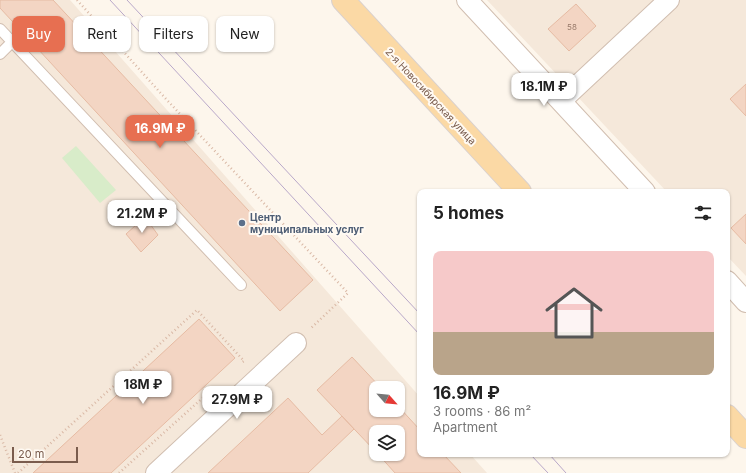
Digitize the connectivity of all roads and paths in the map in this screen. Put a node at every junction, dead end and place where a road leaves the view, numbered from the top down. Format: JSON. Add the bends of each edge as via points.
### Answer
{"nodes":[{"id":1,"x":77,"y":0,"type":"edge"},
{"id":2,"x":343,"y":0,"type":"edge"},
{"id":3,"x":467,"y":0,"type":"edge"},
{"id":4,"x":669,"y":0,"type":"edge"},
{"id":5,"x":0,"y":28,"type":"edge"},
{"id":6,"x":12,"y":42,"type":"joint"},
{"id":7,"x":21,"y":52,"type":"edge"},
{"id":8,"x":0,"y":54,"type":"edge"},
{"id":9,"x":561,"y":101,"type":"junction"},
{"id":10,"x":517,"y":189,"type":"edge"},
{"id":11,"x":642,"y":189,"type":"edge"},
{"id":12,"x":730,"y":284,"type":"edge"},
{"id":13,"x":241,"y":285,"type":"dead end"},
{"id":14,"x":746,"y":302,"type":"edge"},
{"id":15,"x":296,"y":343,"type":"joint"},
{"id":16,"x":238,"y":366,"type":"dead end"},
{"id":17,"x":220,"y":382,"type":"dead end"},
{"id":18,"x":730,"y":419,"type":"edge"},
{"id":19,"x":0,"y":435,"type":"edge"},
{"id":20,"x":746,"y":437,"type":"edge"},
{"id":21,"x":15,"y":473,"type":"edge"},
{"id":22,"x":18,"y":473,"type":"edge"},
{"id":23,"x":120,"y":473,"type":"edge"},
{"id":24,"x":156,"y":473,"type":"edge"}],
"edges":[{"from":1,"to":15,"type":"path","via":[[348,293]]},
{"from":2,"to":10,"type":"main road","name":"2-я Новосибирская улица"},
{"from":3,"to":9,"type":"street"},
{"from":4,"to":9,"type":"street"},
{"from":5,"to":6,"type":"lane"},
{"from":6,"to":8,"type":"lane"},
{"from":7,"to":13,"type":"lane"},
{"from":9,"to":11,"type":"street"},
{"from":12,"to":14,"type":"street"},
{"from":15,"to":24,"type":"street"},
{"from":16,"to":22,"type":"path","via":[[244,361],[197,310]]},
{"from":17,"to":23,"type":"path"},
{"from":18,"to":20,"type":"main road"},
{"from":19,"to":21,"type":"path"}]}
